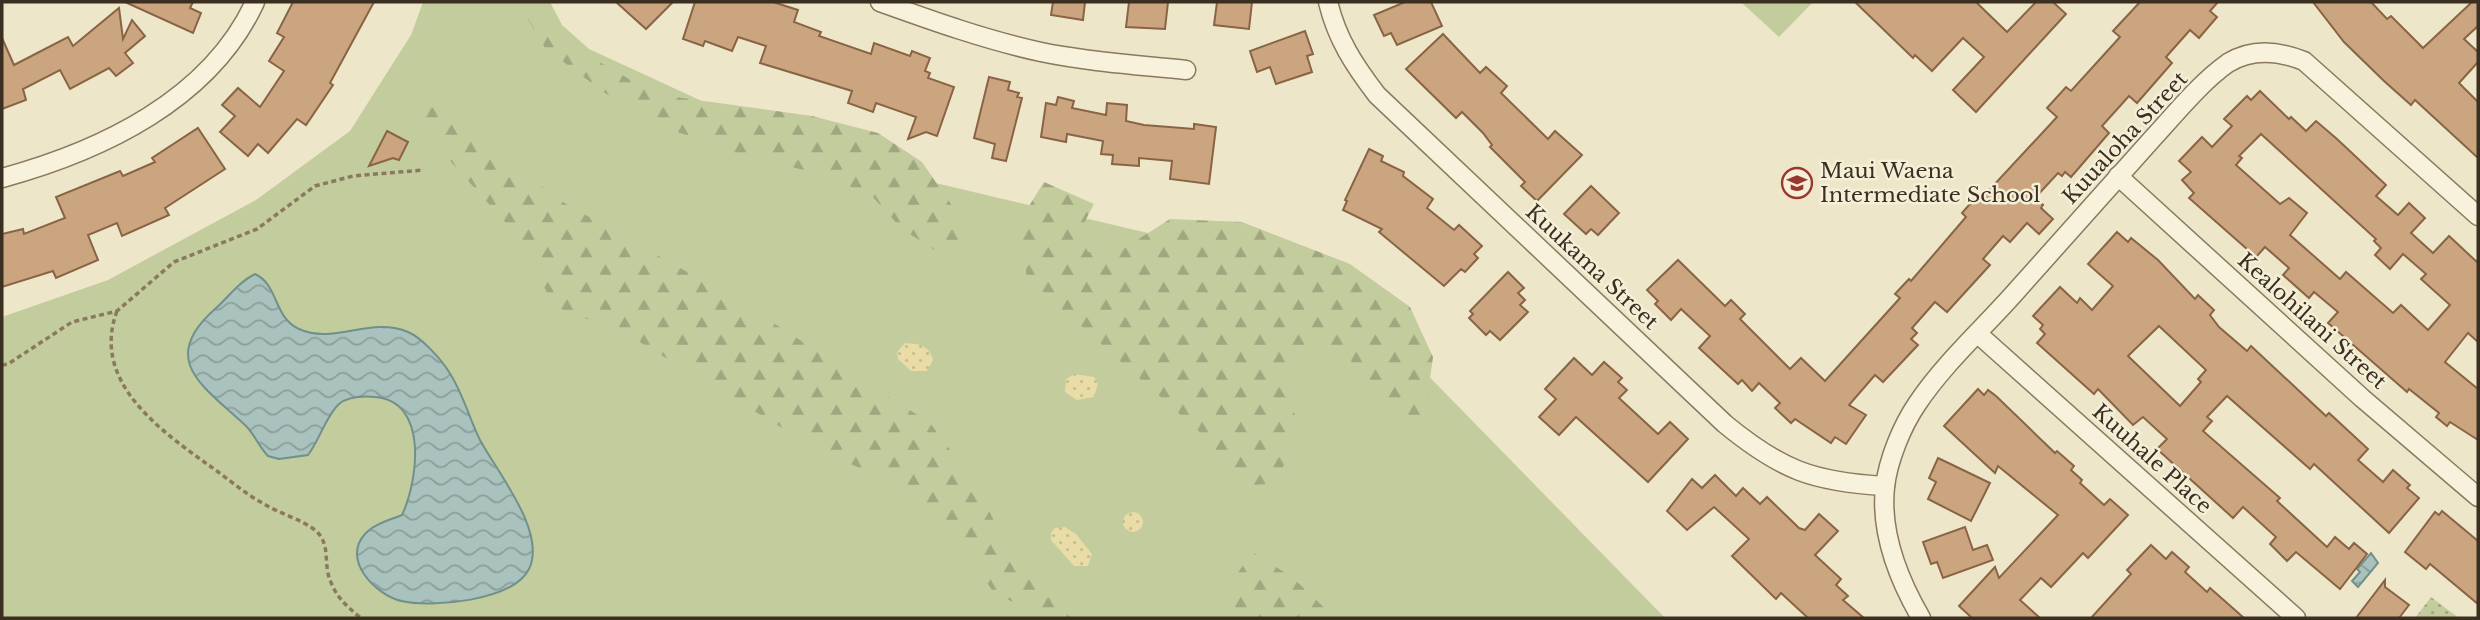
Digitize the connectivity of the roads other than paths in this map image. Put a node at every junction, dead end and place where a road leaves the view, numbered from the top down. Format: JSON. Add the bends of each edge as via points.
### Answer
{"nodes":[{"id":1,"x":255,"y":2,"type":"edge"},
{"id":2,"x":880,"y":2,"type":"edge"},
{"id":3,"x":1328,"y":2,"type":"edge"},
{"id":4,"x":922,"y":9,"type":"edge"},
{"id":5,"x":1186,"y":70,"type":"dead end"},
{"id":6,"x":2118,"y":176,"type":"junction"},
{"id":7,"x":2,"y":178,"type":"edge"},
{"id":8,"x":2478,"y":216,"type":"edge"},
{"id":9,"x":1978,"y":334,"type":"junction"},
{"id":10,"x":1885,"y":486,"type":"junction"},
{"id":11,"x":2478,"y":498,"type":"edge"},
{"id":12,"x":1921,"y":618,"type":"edge"},
{"id":13,"x":2296,"y":618,"type":"edge"}],
"edges":[{"from":1,"to":7,"type":"street","via":[[232,42],[186,90],[109,138],[45,166]]},
{"from":2,"to":4,"type":"street"},
{"from":3,"to":10,"type":"street","name":"Kuukama Street","via":[[1346,54],[1377,96],[1725,424],[1788,468],[1814,478]]},
{"from":4,"to":5,"type":"street","via":[[958,31],[1040,52]]},
{"from":6,"to":8,"type":"street","name":"Kuualoha Street","via":[[2227,64],[2245,55],[2286,53],[2304,61]]},
{"from":6,"to":9,"type":"street","name":"Kuualoha Street"},
{"from":6,"to":11,"type":"street","name":"Kealohilani Street"},
{"from":9,"to":10,"type":"street","name":"Kuualoha Street","via":[[1917,404]]},
{"from":9,"to":13,"type":"street","name":"Kuuhale Place"},
{"from":10,"to":12,"type":"street","name":"Kuualoha Street","via":[[1891,547]]}]}
